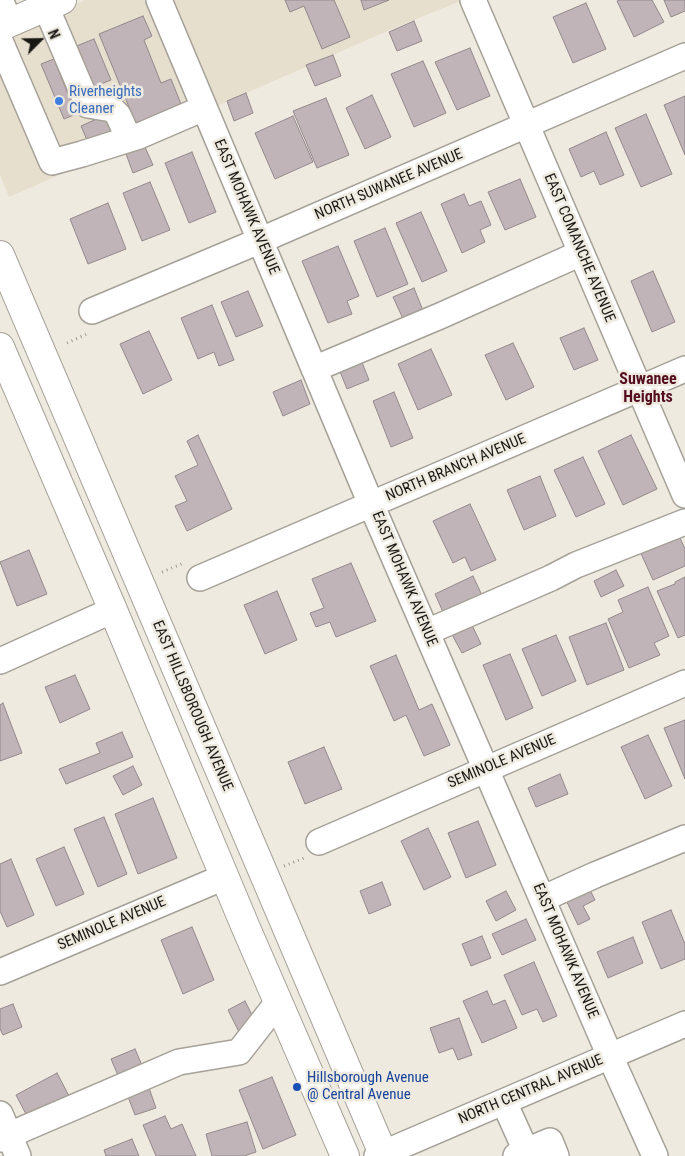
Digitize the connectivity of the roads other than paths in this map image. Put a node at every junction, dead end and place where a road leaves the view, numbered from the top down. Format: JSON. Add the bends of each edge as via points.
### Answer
{"nodes":[{"id":1,"x":159,"y":0,"type":"edge"},
{"id":2,"x":472,"y":0,"type":"edge"},
{"id":3,"x":45,"y":4,"type":"edge"},
{"id":4,"x":2,"y":22,"type":"edge"},
{"id":5,"x":685,"y":56,"type":"edge"},
{"id":6,"x":204,"y":108,"type":"junction"},
{"id":7,"x":527,"y":125,"type":"junction"},
{"id":8,"x":129,"y":139,"type":"junction"},
{"id":9,"x":260,"y":241,"type":"junction"},
{"id":10,"x":581,"y":253,"type":"junction"},
{"id":11,"x":0,"y":255,"type":"edge"},
{"id":12,"x":92,"y":311,"type":"dead end"},
{"id":13,"x":0,"y":348,"type":"edge"},
{"id":14,"x":314,"y":369,"type":"junction"},
{"id":15,"x":685,"y":369,"type":"edge"},
{"id":16,"x":638,"y":389,"type":"junction"},
{"id":17,"x":685,"y":495,"type":"edge"},
{"id":18,"x":372,"y":504,"type":"junction"},
{"id":19,"x":685,"y":522,"type":"edge"},
{"id":20,"x":200,"y":578,"type":"dead end"},
{"id":21,"x":113,"y":610,"type":"junction"},
{"id":22,"x":427,"y":632,"type":"junction"},
{"id":23,"x":0,"y":661,"type":"edge"},
{"id":24,"x":685,"y":684,"type":"edge"},
{"id":25,"x":486,"y":769,"type":"junction"},
{"id":26,"x":685,"y":838,"type":"edge"},
{"id":27,"x":319,"y":842,"type":"dead end"},
{"id":28,"x":224,"y":877,"type":"junction"},
{"id":29,"x":542,"y":899,"type":"junction"},
{"id":30,"x":0,"y":972,"type":"edge"},
{"id":31,"x":278,"y":1002,"type":"junction"},
{"id":32,"x":685,"y":1024,"type":"edge"},
{"id":33,"x":610,"y":1056,"type":"junction"},
{"id":34,"x":504,"y":1102,"type":"junction"},
{"id":35,"x":7,"y":1136,"type":"edge"},
{"id":36,"x":521,"y":1154,"type":"edge"},
{"id":37,"x":382,"y":1155,"type":"edge"},
{"id":38,"x":345,"y":1156,"type":"edge"},
{"id":39,"x":556,"y":1156,"type":"edge"},
{"id":40,"x":655,"y":1156,"type":"edge"}],
"edges":[{"from":1,"to":6,"type":"street","name":"EAST MOHAWK AVENUE"},
{"from":2,"to":7,"type":"street","name":"EAST COMANCHE AVENUE"},
{"from":3,"to":4,"type":"main road"},
{"from":3,"to":8,"type":"street","via":[[88,105],[112,109]]},
{"from":4,"to":8,"type":"street","via":[[52,162]]},
{"from":5,"to":7,"type":"street","name":"NORTH SUWANEE AVENUE"},
{"from":6,"to":8,"type":"street"},
{"from":6,"to":9,"type":"street","name":"EAST MOHAWK AVENUE"},
{"from":7,"to":9,"type":"street","name":"NORTH SUWANEE AVENUE"},
{"from":7,"to":10,"type":"street","name":"EAST COMANCHE AVENUE"},
{"from":9,"to":12,"type":"street","name":"NORTH SUWANEE AVENUE"},
{"from":9,"to":14,"type":"street","name":"EAST MOHAWK AVENUE"},
{"from":10,"to":14,"type":"street"},
{"from":10,"to":16,"type":"street","name":"EAST COMANCHE AVENUE"},
{"from":11,"to":37,"type":"main road","name":"EAST HILLSBOROUGH AVENUE"},
{"from":13,"to":21,"type":"main road"},
{"from":14,"to":18,"type":"street","name":"EAST MOHAWK AVENUE"},
{"from":15,"to":16,"type":"street","name":"NORTH BRANCH AVENUE"},
{"from":16,"to":17,"type":"street","name":"EAST COMANCHE AVENUE"},
{"from":16,"to":18,"type":"street","name":"NORTH BRANCH AVENUE"},
{"from":18,"to":20,"type":"street","name":"NORTH BRANCH AVENUE"},
{"from":18,"to":22,"type":"street","name":"EAST MOHAWK AVENUE"},
{"from":19,"to":22,"type":"street","via":[[576,565]]},
{"from":21,"to":23,"type":"street"},
{"from":21,"to":28,"type":"main road"},
{"from":22,"to":25,"type":"street","name":"EAST MOHAWK AVENUE"},
{"from":24,"to":25,"type":"street","name":"SEMINOLE AVENUE"},
{"from":25,"to":27,"type":"street","name":"SEMINOLE AVENUE"},
{"from":25,"to":29,"type":"street","name":"EAST MOHAWK AVENUE"},
{"from":26,"to":29,"type":"street"},
{"from":28,"to":30,"type":"street","name":"SEMINOLE AVENUE"},
{"from":28,"to":31,"type":"main road"},
{"from":29,"to":33,"type":"street","name":"EAST MOHAWK AVENUE"},
{"from":31,"to":35,"type":"street","via":[[239,1052],[179,1062]]},
{"from":31,"to":38,"type":"main road"},
{"from":32,"to":33,"type":"street","name":"NORTH CENTRAL AVENUE"},
{"from":33,"to":34,"type":"street","name":"NORTH CENTRAL AVENUE"},
{"from":33,"to":40,"type":"street","name":"EAST MOHAWK AVENUE"},
{"from":34,"to":36,"type":"street"},
{"from":34,"to":37,"type":"street","name":"NORTH CENTRAL AVENUE"},
{"from":36,"to":39,"type":"street","via":[[550,1141]]}]}
